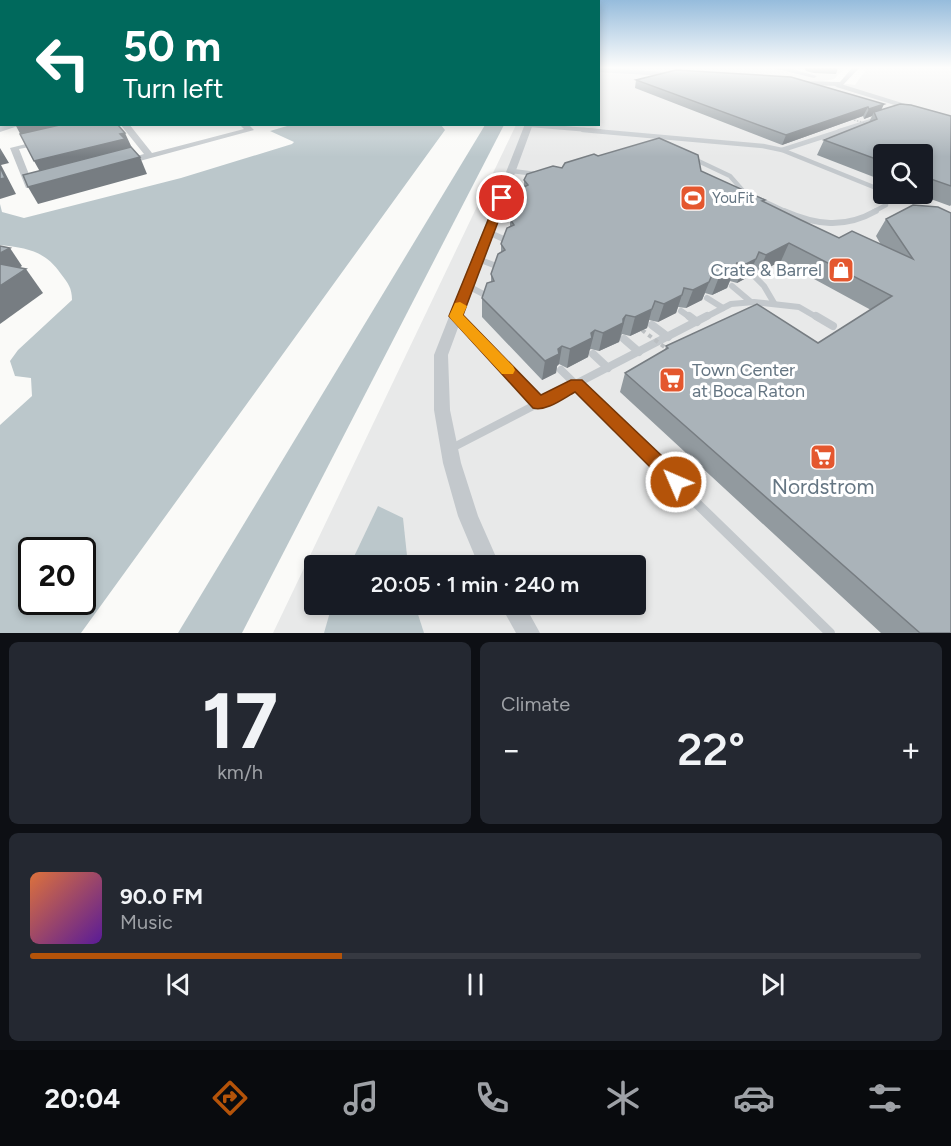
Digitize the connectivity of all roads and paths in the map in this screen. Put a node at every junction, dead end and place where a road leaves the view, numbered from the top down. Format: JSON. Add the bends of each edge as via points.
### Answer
{"nodes":[{"id":1,"x":877,"y":98,"type":"edge"},
{"id":2,"x":903,"y":110,"type":"edge"},
{"id":3,"x":867,"y":115,"type":"edge"},
{"id":4,"x":886,"y":116,"type":"edge"},
{"id":5,"x":878,"y":118,"type":"junction"},
{"id":6,"x":855,"y":119,"type":"joint"},
{"id":7,"x":843,"y":123,"type":"edge"},
{"id":8,"x":869,"y":124,"type":"junction"},
{"id":9,"x":114,"y":126,"type":"edge"},
{"id":10,"x":125,"y":126,"type":"edge"},
{"id":11,"x":245,"y":126,"type":"edge"},
{"id":12,"x":529,"y":126,"type":"edge"},
{"id":13,"x":538,"y":126,"type":"edge"},
{"id":14,"x":110,"y":127,"type":"edge"},
{"id":15,"x":853,"y":127,"type":"junction"},
{"id":16,"x":831,"y":128,"type":"edge"},
{"id":17,"x":840,"y":131,"type":"junction"},
{"id":18,"x":818,"y":132,"type":"edge"},
{"id":19,"x":826,"y":136,"type":"junction"},
{"id":20,"x":804,"y":137,"type":"edge"},
{"id":21,"x":51,"y":140,"type":"edge"},
{"id":22,"x":812,"y":140,"type":"junction"},
{"id":23,"x":790,"y":142,"type":"edge"},
{"id":24,"x":798,"y":145,"type":"junction"},
{"id":25,"x":782,"y":150,"type":"junction"},
{"id":26,"x":682,"y":153,"type":"edge"},
{"id":27,"x":150,"y":156,"type":"junction"},
{"id":28,"x":117,"y":164,"type":"edge"},
{"id":29,"x":512,"y":171,"type":"junction"},
{"id":30,"x":545,"y":175,"type":"edge"},
{"id":31,"x":40,"y":183,"type":"edge"},
{"id":32,"x":522,"y":200,"type":"edge"},
{"id":33,"x":499,"y":204,"type":"junction"},
{"id":34,"x":515,"y":219,"type":"edge"},
{"id":35,"x":488,"y":232,"type":"junction"},
{"id":36,"x":508,"y":241,"type":"edge"},
{"id":37,"x":478,"y":259,"type":"junction"},
{"id":38,"x":499,"y":267,"type":"edge"},
{"id":39,"x":753,"y":275,"type":"dead end"},
{"id":40,"x":468,"y":286,"type":"junction"},
{"id":41,"x":732,"y":286,"type":"dead end"},
{"id":42,"x":489,"y":297,"type":"edge"},
{"id":43,"x":707,"y":298,"type":"dead end"},
{"id":44,"x":751,"y":302,"type":"junction"},
{"id":45,"x":774,"y":303,"type":"junction"},
{"id":46,"x":723,"y":308,"type":"junction"},
{"id":47,"x":681,"y":311,"type":"dead end"},
{"id":48,"x":456,"y":316,"type":"junction"},
{"id":49,"x":697,"y":322,"type":"junction"},
{"id":50,"x":652,"y":325,"type":"dead end"},
{"id":51,"x":833,"y":326,"type":"dead end"},
{"id":52,"x":642,"y":330,"type":"dead end"},
{"id":53,"x":668,"y":337,"type":"junction"},
{"id":54,"x":624,"y":339,"type":"dead end"},
{"id":55,"x":668,"y":350,"type":"edge"},
{"id":56,"x":639,"y":352,"type":"junction"},
{"id":57,"x":593,"y":354,"type":"dead end"},
{"id":58,"x":608,"y":368,"type":"junction"},
{"id":59,"x":561,"y":370,"type":"dead end"},
{"id":60,"x":577,"y":384,"type":"junction"},
{"id":61,"x":539,"y":403,"type":"junction"},
{"id":62,"x":447,"y":451,"type":"junction"},
{"id":63,"x":484,"y":555,"type":"edge"},
{"id":64,"x":518,"y":615,"type":"edge"},
{"id":65,"x":529,"y":633,"type":"edge"},
{"id":66,"x":830,"y":633,"type":"edge"}],
"edges":[{"from":1,"to":2,"type":"lane","via":[[910,108]]},
{"from":3,"to":5,"type":"lane"},
{"from":4,"to":5,"type":"lane"},
{"from":5,"to":8,"type":"lane"},
{"from":6,"to":8,"type":"lane"},
{"from":6,"to":8,"type":"path","bridge":true},
{"from":7,"to":15,"type":"lane"},
{"from":8,"to":15,"type":"lane"},
{"from":9,"to":14,"type":"street"},
{"from":10,"to":27,"type":"street"},
{"from":11,"to":27,"type":"street","via":[[250,130]]},
{"from":12,"to":29,"type":"street"},
{"from":13,"to":25,"type":"lane"},
{"from":15,"to":17,"type":"lane"},
{"from":16,"to":17,"type":"lane"},
{"from":17,"to":19,"type":"lane"},
{"from":18,"to":19,"type":"lane"},
{"from":19,"to":22,"type":"lane"},
{"from":20,"to":22,"type":"lane"},
{"from":21,"to":31,"type":"street","via":[[11,150],[29,186]]},
{"from":22,"to":24,"type":"lane"},
{"from":23,"to":24,"type":"lane"},
{"from":24,"to":25,"type":"lane"},
{"from":25,"to":26,"type":"lane","via":[[876,188],[886,198],[886,205],[851,223],[828,224],[806,219],[744,192],[730,176]]},
{"from":27,"to":28,"type":"street"},
{"from":29,"to":30,"type":"lane"},
{"from":29,"to":33,"type":"street"},
{"from":32,"to":33,"type":"lane"},
{"from":33,"to":34,"type":"lane"},
{"from":33,"to":35,"type":"street"},
{"from":35,"to":36,"type":"lane"},
{"from":35,"to":37,"type":"street"},
{"from":37,"to":38,"type":"lane"},
{"from":37,"to":40,"type":"street"},
{"from":39,"to":45,"type":"lane"},
{"from":40,"to":42,"type":"lane"},
{"from":40,"to":48,"type":"street"},
{"from":41,"to":44,"type":"lane"},
{"from":43,"to":46,"type":"lane"},
{"from":44,"to":45,"type":"lane"},
{"from":44,"to":46,"type":"lane"},
{"from":45,"to":51,"type":"lane","via":[[799,307]]},
{"from":46,"to":49,"type":"lane"},
{"from":47,"to":49,"type":"lane"},
{"from":48,"to":61,"type":"lane"},
{"from":48,"to":62,"type":"street","via":[[441,356],[439,386]]},
{"from":49,"to":53,"type":"lane"},
{"from":50,"to":53,"type":"lane"},
{"from":52,"to":55,"type":"path","bridge":true},
{"from":53,"to":56,"type":"lane"},
{"from":54,"to":56,"type":"lane"},
{"from":56,"to":58,"type":"lane"},
{"from":57,"to":58,"type":"lane"},
{"from":58,"to":60,"type":"lane"},
{"from":59,"to":60,"type":"lane"},
{"from":60,"to":61,"type":"lane"},
{"from":60,"to":66,"type":"lane"},
{"from":61,"to":62,"type":"lane"},
{"from":62,"to":63,"type":"street"},
{"from":64,"to":65,"type":"street"}]}
